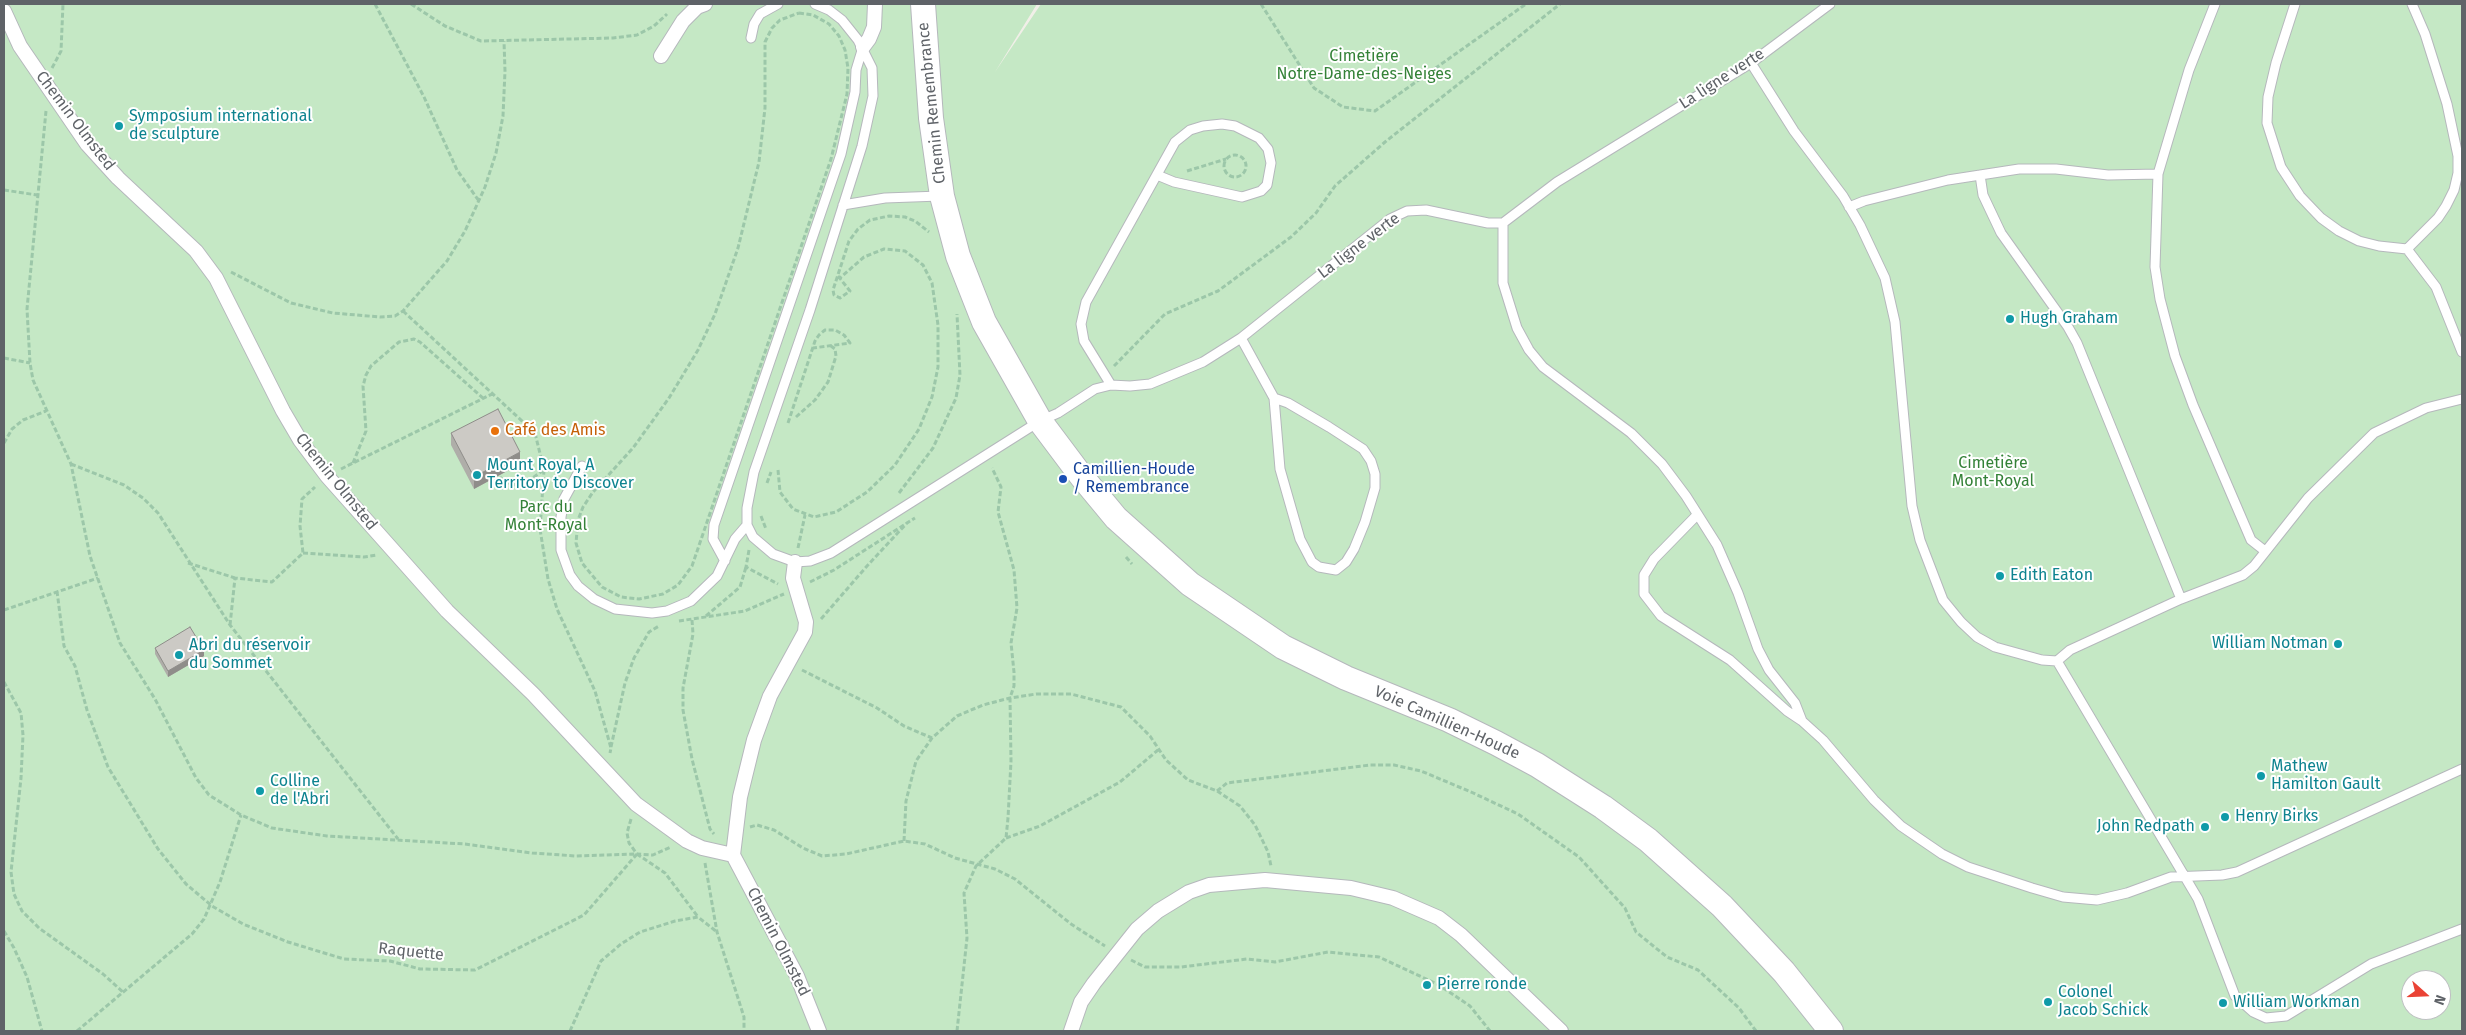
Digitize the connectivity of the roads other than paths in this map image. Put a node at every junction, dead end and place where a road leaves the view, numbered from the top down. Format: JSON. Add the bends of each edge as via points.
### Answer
{"nodes":[{"id":1,"x":704,"y":4,"type":"edge"},
{"id":2,"x":778,"y":4,"type":"edge"},
{"id":3,"x":815,"y":4,"type":"edge"},
{"id":4,"x":875,"y":4,"type":"edge"},
{"id":5,"x":923,"y":4,"type":"edge"},
{"id":6,"x":1830,"y":4,"type":"edge"},
{"id":7,"x":2215,"y":4,"type":"edge"},
{"id":8,"x":2295,"y":4,"type":"edge"},
{"id":9,"x":2412,"y":4,"type":"edge"},
{"id":10,"x":4,"y":10,"type":"edge"},
{"id":11,"x":751,"y":38,"type":"dead end"},
{"id":12,"x":863,"y":47,"type":"junction"},
{"id":13,"x":660,"y":56,"type":"dead end"},
{"id":14,"x":1751,"y":63,"type":"junction"},
{"id":15,"x":2158,"y":174,"type":"junction"},
{"id":16,"x":1157,"y":175,"type":"junction"},
{"id":17,"x":1980,"y":175,"type":"junction"},
{"id":18,"x":942,"y":196,"type":"junction"},
{"id":19,"x":843,"y":205,"type":"junction"},
{"id":20,"x":1849,"y":207,"type":"junction"},
{"id":21,"x":1502,"y":223,"type":"junction"},
{"id":22,"x":2407,"y":249,"type":"junction"},
{"id":23,"x":1241,"y":338,"type":"junction"},
{"id":24,"x":2462,"y":352,"type":"edge"},
{"id":25,"x":1111,"y":385,"type":"junction"},
{"id":26,"x":1274,"y":398,"type":"junction"},
{"id":27,"x":2462,"y":398,"type":"edge"},
{"id":28,"x":1040,"y":420,"type":"junction"},
{"id":29,"x":582,"y":466,"type":"dead end"},
{"id":30,"x":1697,"y":514,"type":"junction"},
{"id":31,"x":747,"y":525,"type":"junction"},
{"id":32,"x":1126,"y":529,"type":"junction"},
{"id":33,"x":2265,"y":551,"type":"junction"},
{"id":34,"x":796,"y":555,"type":"junction"},
{"id":35,"x":726,"y":561,"type":"junction"},
{"id":36,"x":2181,"y":599,"type":"junction"},
{"id":37,"x":2056,"y":661,"type":"junction"},
{"id":38,"x":1802,"y":721,"type":"junction"},
{"id":39,"x":2462,"y":769,"type":"edge"},
{"id":40,"x":733,"y":855,"type":"junction"},
{"id":41,"x":2184,"y":875,"type":"junction"},
{"id":42,"x":2462,"y":929,"type":"edge"},
{"id":43,"x":819,"y":1031,"type":"edge"},
{"id":44,"x":1071,"y":1031,"type":"edge"},
{"id":45,"x":1561,"y":1031,"type":"edge"},
{"id":46,"x":1818,"y":1031,"type":"edge"},
{"id":47,"x":1830,"y":1031,"type":"edge"}],
"edges":[{"from":1,"to":13,"type":"street","via":[[683,21]]},
{"from":2,"to":11,"type":"lane","via":[[760,14]]},
{"from":3,"to":12,"type":"lane","via":[[842,20]]},
{"from":4,"to":12,"type":"street","via":[[874,26]]},
{"from":5,"to":18,"type":"street","name":"Chemin Remembrance","via":[[931,118]]},
{"from":6,"to":14,"type":"lane","name":"La ligne verte"},
{"from":7,"to":15,"type":"lane","via":[[2189,70]]},
{"from":8,"to":22,"type":"lane","via":[[2268,97],[2267,123],[2281,167],[2300,196],[2320,218],[2339,231],[2359,241]]},
{"from":9,"to":22,"type":"lane","via":[[2447,104],[2458,156],[2458,173],[2454,190],[2438,218]]},
{"from":10,"to":40,"type":"street","name":"Chemin Olmsted","via":[[20,46],[94,150],[118,178],[196,251],[216,278],[283,411],[327,476],[448,611],[560,722],[636,804],[687,841]]},
{"from":12,"to":19,"type":"lane","via":[[872,68],[873,96],[862,146]]},
{"from":12,"to":35,"type":"lane","via":[[841,154],[714,525],[713,539]]},
{"from":14,"to":20,"type":"lane","via":[[1794,131]]},
{"from":14,"to":21,"type":"lane","name":"La ligne verte","via":[[1557,182]]},
{"from":15,"to":17,"type":"lane","via":[[2108,175],[2031,168]]},
{"from":15,"to":33,"type":"lane","via":[[2155,268],[2175,356],[2222,477],[2251,540]]},
{"from":16,"to":16,"type":"lane","via":[[1181,135],[1203,126],[1235,126],[1260,138],[1268,149],[1271,163],[1266,185],[1251,195],[1230,196]]},
{"from":16,"to":25,"type":"lane","via":[[1086,302],[1081,324],[1084,341]]},
{"from":17,"to":20,"type":"lane","via":[[1922,186]]},
{"from":17,"to":36,"type":"lane","via":[[1983,195],[2001,234],[2077,343]]},
{"from":18,"to":19,"type":"lane","via":[[885,198]]},
{"from":18,"to":28,"type":"street","name":"Chemin Remembrance","via":[[958,256],[984,322]]},
{"from":19,"to":31,"type":"lane","via":[[754,472]]},
{"from":20,"to":37,"type":"lane","via":[[1879,264],[1892,303],[1912,506],[1920,540],[1942,600],[1983,640],[2024,656]]},
{"from":21,"to":23,"type":"lane","name":"La ligne verte","via":[[1426,210],[1406,211],[1390,219]]},
{"from":21,"to":30,"type":"lane","via":[[1503,283],[1517,328],[1529,350],[1544,367],[1637,439],[1662,464]]},
{"from":22,"to":24,"type":"lane","via":[[2436,287]]},
{"from":23,"to":25,"type":"lane","name":"La ligne verte","via":[[1203,362],[1170,377],[1144,385]]},
{"from":23,"to":26,"type":"lane"},
{"from":25,"to":28,"type":"lane","name":"La ligne verte","via":[[1095,389],[1058,413]]},
{"from":26,"to":26,"type":"lane","via":[[1280,469],[1300,539],[1312,562],[1319,567],[1336,570],[1354,549],[1365,522],[1375,488],[1371,461],[1363,449],[1328,426]]},
{"from":27,"to":33,"type":"lane","via":[[2426,408],[2374,433],[2308,498]]},
{"from":28,"to":32,"type":"street","name":"Voie Camillien-Houde"},
{"from":28,"to":34,"type":"lane","name":"La ligne verte","via":[[831,553],[810,561]]},
{"from":29,"to":35,"type":"lane","via":[[564,499],[560,536],[561,550],[570,575],[590,596],[624,612],[667,611],[701,594]]},
{"from":30,"to":38,"type":"lane","via":[[1717,545],[1758,649],[1769,670],[1795,703]]},
{"from":30,"to":38,"type":"lane","via":[[1654,559],[1644,575],[1644,594],[1661,616],[1730,660]]},
{"from":31,"to":34,"type":"lane","via":[[753,537],[784,560]]},
{"from":31,"to":35,"type":"lane","via":[[735,539]]},
{"from":32,"to":46,"type":"street","name":"Voie Camillien-Houde","via":[[1139,551],[1158,569],[1214,613],[1274,652],[1501,756],[1551,784],[1612,825],[1670,870],[1719,917],[1781,983]]},
{"from":32,"to":47,"type":"street","name":"Voie Camillien-Houde","via":[[1190,584],[1283,647],[1496,743],[1603,807],[1648,840],[1722,906],[1784,972]]},
{"from":33,"to":36,"type":"lane","via":[[2243,576]]},
{"from":34,"to":40,"type":"street","via":[[793,578],[806,622],[805,632],[770,696],[754,740],[740,797]]},
{"from":36,"to":37,"type":"lane","via":[[2070,650]]},
{"from":37,"to":41,"type":"lane"},
{"from":38,"to":41,"type":"lane","via":[[1901,826],[1919,840],[1968,867],[2063,897],[2097,900]]},
{"from":39,"to":41,"type":"lane","via":[[2252,867],[2222,875]]},
{"from":40,"to":43,"type":"street","name":"Chemin Olmsted","via":[[797,976]]},
{"from":41,"to":42,"type":"lane","via":[[2198,899],[2234,996],[2266,1018],[2286,1016],[2371,964]]},
{"from":44,"to":45,"type":"street","via":[[1081,1002],[1116,953],[1158,911],[1189,892],[1231,881],[1274,880],[1351,888],[1393,898],[1439,918]]}]}
